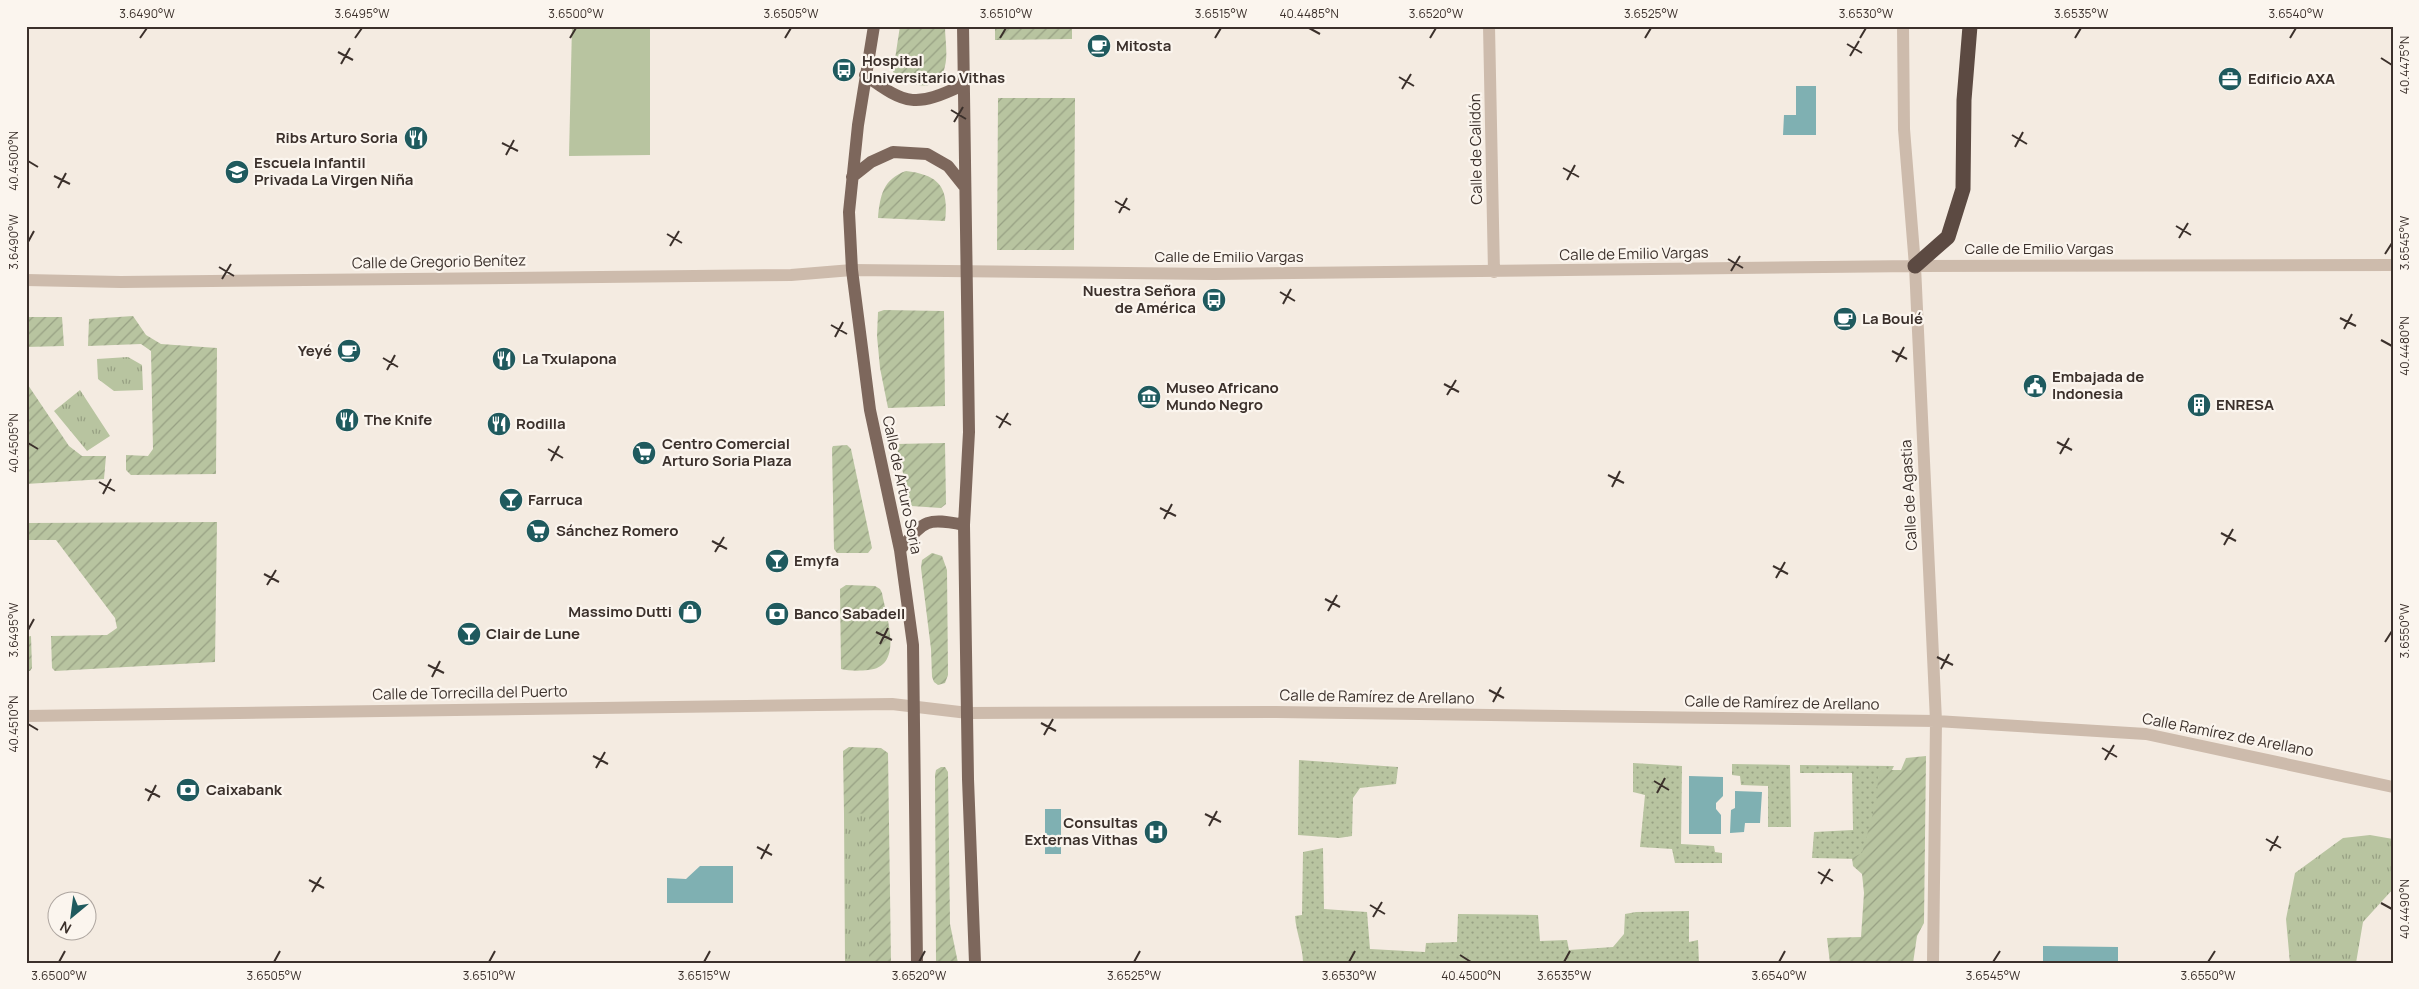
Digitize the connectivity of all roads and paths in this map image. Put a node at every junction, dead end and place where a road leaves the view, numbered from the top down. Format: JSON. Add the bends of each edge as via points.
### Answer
{"nodes":[{"id":1,"x":874,"y":26,"type":"edge"},
{"id":2,"x":963,"y":26,"type":"edge"},
{"id":3,"x":1489,"y":26,"type":"edge"},
{"id":4,"x":1903,"y":26,"type":"edge"},
{"id":5,"x":1970,"y":26,"type":"edge"},
{"id":6,"x":865,"y":75,"type":"junction"},
{"id":7,"x":963,"y":85,"type":"junction"},
{"id":8,"x":852,"y":177,"type":"junction"},
{"id":9,"x":964,"y":186,"type":"junction"},
{"id":10,"x":2393,"y":265,"type":"edge"},
{"id":11,"x":1915,"y":266,"type":"junction"},
{"id":12,"x":852,"y":270,"type":"junction"},
{"id":13,"x":966,"y":271,"type":"junction"},
{"id":14,"x":1494,"y":272,"type":"junction"},
{"id":15,"x":26,"y":280,"type":"edge"},
{"id":16,"x":964,"y":525,"type":"junction"},
{"id":17,"x":900,"y":550,"type":"junction"},
{"id":18,"x":914,"y":707,"type":"junction"},
{"id":19,"x":968,"y":713,"type":"junction"},
{"id":20,"x":26,"y":716,"type":"edge"},
{"id":21,"x":1936,"y":721,"type":"junction"},
{"id":22,"x":2393,"y":787,"type":"edge"},
{"id":23,"x":917,"y":963,"type":"edge"},
{"id":24,"x":975,"y":963,"type":"edge"},
{"id":25,"x":1933,"y":963,"type":"edge"}],
"edges":[{"from":1,"to":6,"type":"main road","name":"Calle de Arturo Soria"},
{"from":2,"to":7,"type":"main road"},
{"from":3,"to":14,"type":"street","name":"Calle de Calidón"},
{"from":4,"to":11,"type":"street","name":"Calle de Agastia","via":[[1904,129]]},
{"from":5,"to":11,"type":"highway","via":[[1964,100],[1963,189],[1948,237]]},
{"from":6,"to":7,"type":"main road","via":[[911,102],[933,99]]},
{"from":6,"to":8,"type":"main road","name":"Calle de Arturo Soria"},
{"from":7,"to":9,"type":"main road"},
{"from":8,"to":9,"type":"main road","via":[[871,162],[893,152],[927,154],[948,166]]},
{"from":8,"to":12,"type":"main road","name":"Calle de Arturo Soria","via":[[849,212]]},
{"from":9,"to":13,"type":"main road"},
{"from":10,"to":11,"type":"street","name":"Calle de Emilio Vargas"},
{"from":11,"to":14,"type":"street","name":"Calle de Emilio Vargas"},
{"from":11,"to":21,"type":"street","name":"Calle de Agastia"},
{"from":12,"to":13,"type":"street"},
{"from":12,"to":15,"type":"street","name":"Calle de Gregorio Benítez","via":[[791,275],[121,282]]},
{"from":12,"to":17,"type":"main road","name":"Calle de Arturo Soria","via":[[870,410]]},
{"from":13,"to":14,"type":"street","name":"Calle de Emilio Vargas","via":[[1204,274]]},
{"from":13,"to":16,"type":"main road","via":[[969,432]]},
{"from":16,"to":17,"type":"main road","via":[[934,521],[921,525]]},
{"from":16,"to":19,"type":"main road"},
{"from":17,"to":18,"type":"main road","name":"Calle de Arturo Soria","via":[[914,655]]},
{"from":18,"to":19,"type":"street"},
{"from":18,"to":20,"type":"street","name":"Calle de Torrecilla del Puerto","via":[[817,704]]},
{"from":18,"to":23,"type":"main road","name":"Calle de Arturo Soria"},
{"from":19,"to":21,"type":"street","name":"Calle de Ramírez de Arellano","via":[[1276,712]]},
{"from":19,"to":24,"type":"main road"},
{"from":21,"to":22,"type":"street","name":"Calle Ramírez de Arellano","via":[[2146,734]]},
{"from":21,"to":25,"type":"street","name":"Calle de Agastia"}]}
